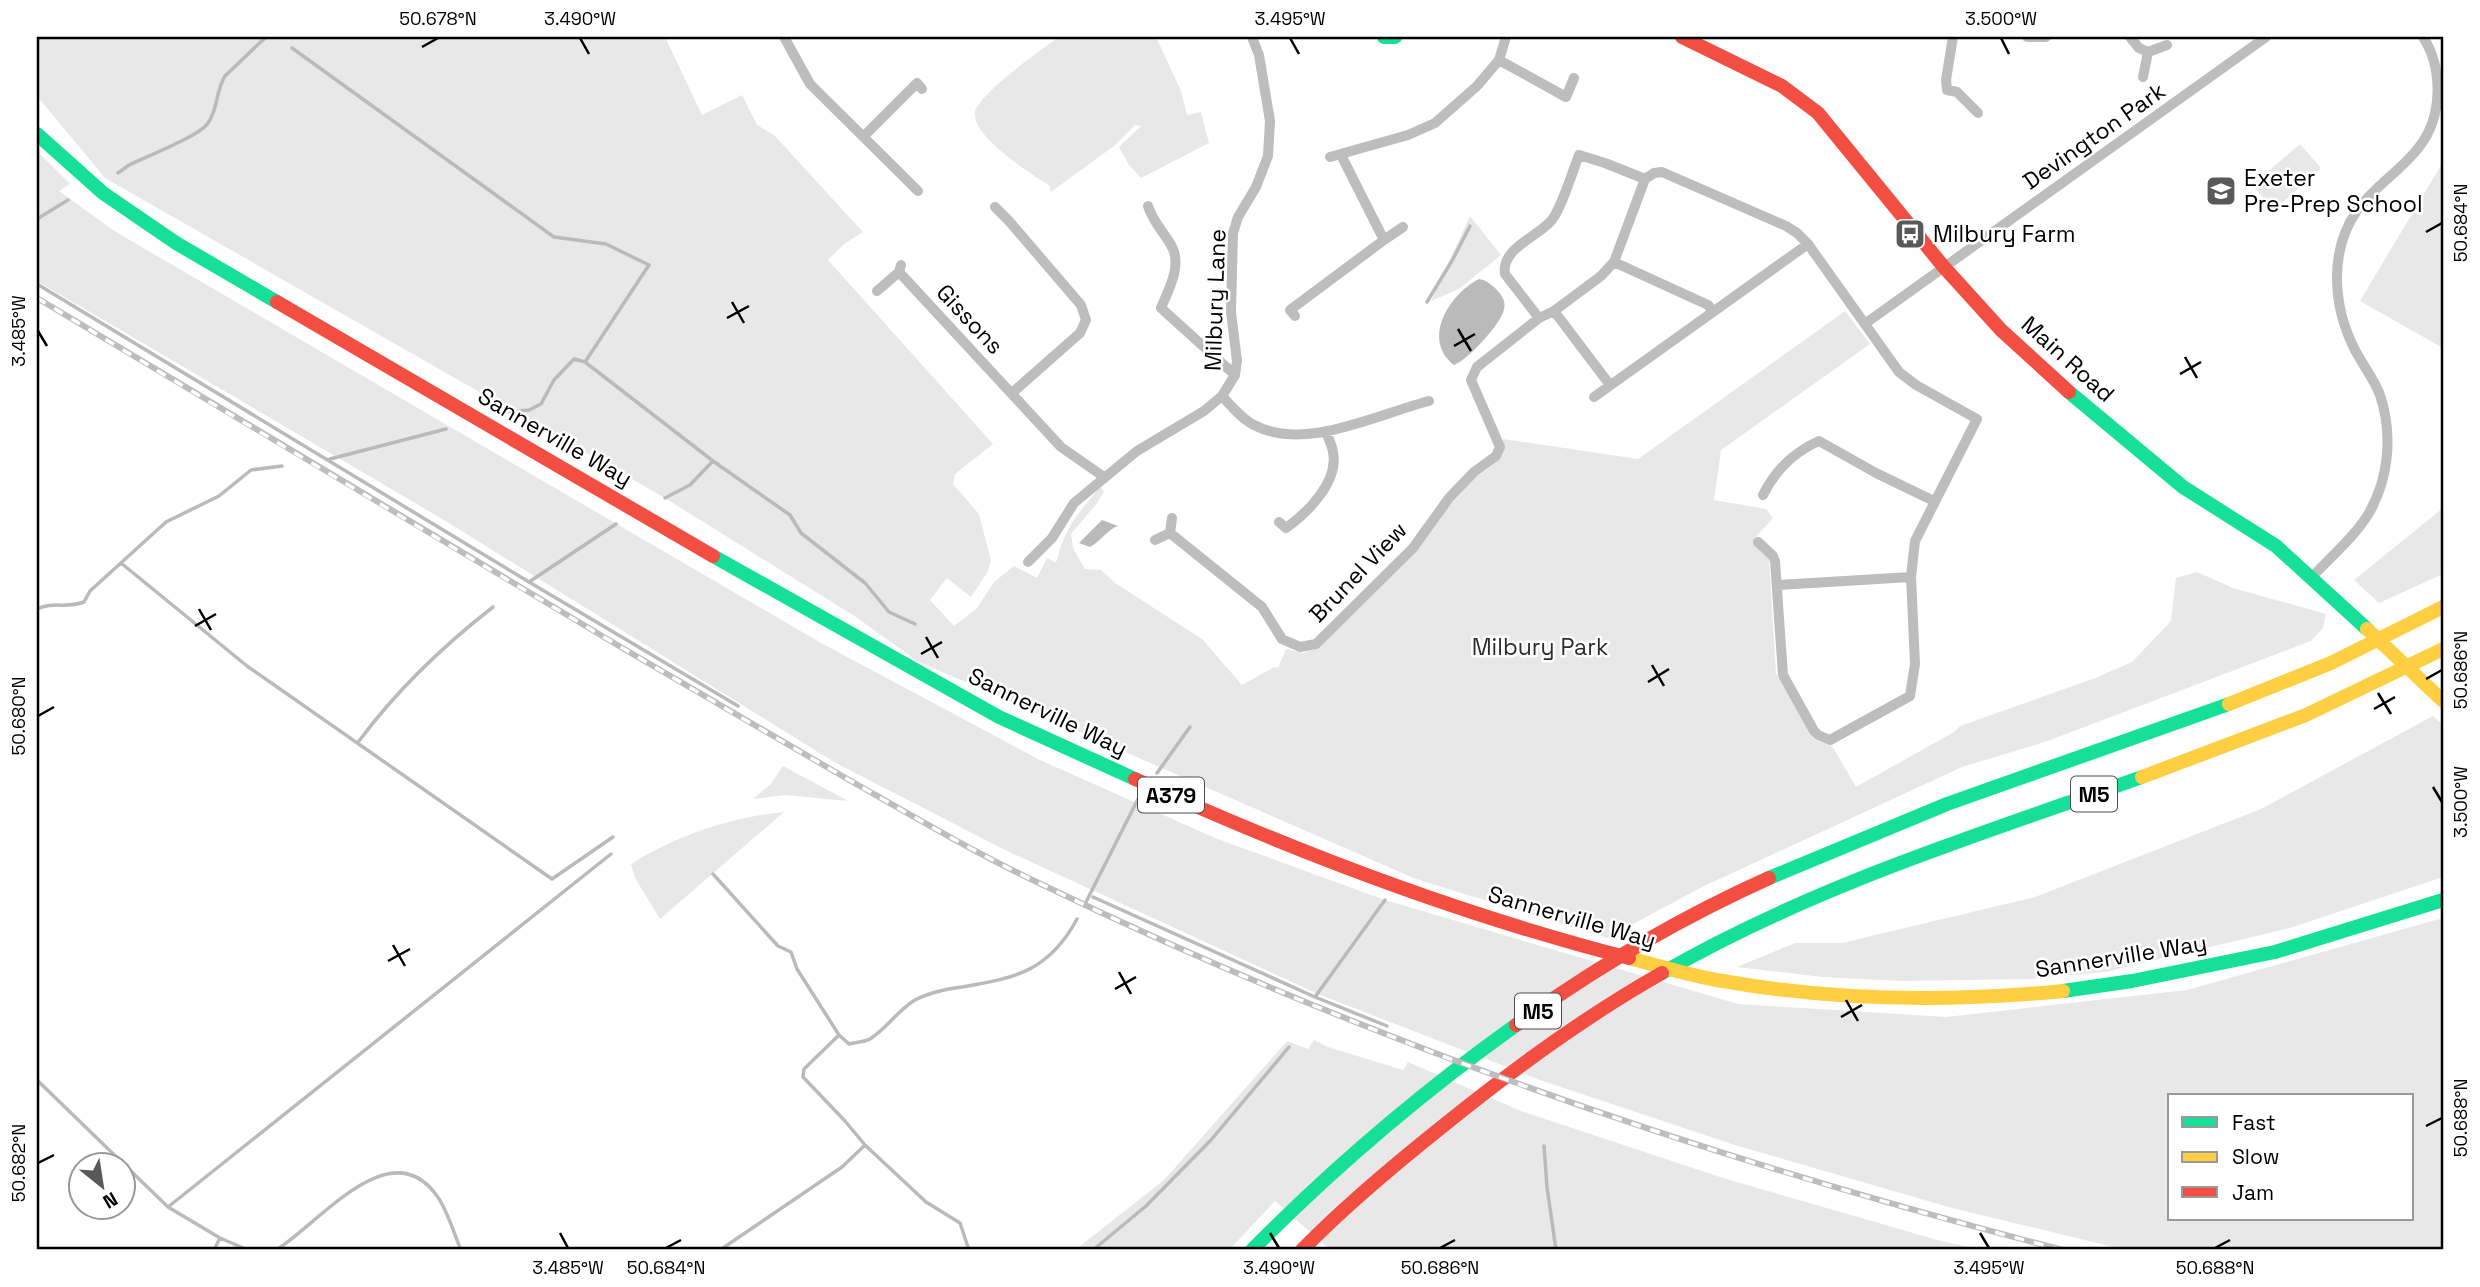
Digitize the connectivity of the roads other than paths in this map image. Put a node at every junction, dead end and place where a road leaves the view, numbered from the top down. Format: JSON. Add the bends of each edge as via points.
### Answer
{"nodes":[{"id":1,"x":784,"y":37,"type":"edge"},
{"id":2,"x":1252,"y":37,"type":"edge"},
{"id":3,"x":1384,"y":37,"type":"edge"},
{"id":4,"x":1395,"y":37,"type":"edge"},
{"id":5,"x":1506,"y":37,"type":"edge"},
{"id":6,"x":1682,"y":37,"type":"edge"},
{"id":7,"x":1953,"y":37,"type":"edge"},
{"id":8,"x":2027,"y":37,"type":"edge"},
{"id":9,"x":2046,"y":37,"type":"edge"},
{"id":10,"x":2130,"y":37,"type":"edge"},
{"id":11,"x":2266,"y":37,"type":"edge"},
{"id":12,"x":2423,"y":37,"type":"edge"},
{"id":13,"x":2167,"y":45,"type":"dead end"},
{"id":14,"x":2148,"y":51,"type":"junction"},
{"id":15,"x":1499,"y":60,"type":"junction"},
{"id":16,"x":2143,"y":77,"type":"dead end"},
{"id":17,"x":1574,"y":78,"type":"dead end"},
{"id":18,"x":917,"y":83,"type":"dead end"},
{"id":19,"x":2440,"y":103,"type":"edge"},
{"id":20,"x":1978,"y":113,"type":"dead end"},
{"id":21,"x":37,"y":134,"type":"edge"},
{"id":22,"x":864,"y":136,"type":"junction"},
{"id":23,"x":1645,"y":179,"type":"junction"},
{"id":24,"x":918,"y":191,"type":"dead end"},
{"id":25,"x":1148,"y":206,"type":"dead end"},
{"id":26,"x":995,"y":207,"type":"dead end"},
{"id":27,"x":1403,"y":228,"type":"dead end"},
{"id":28,"x":1384,"y":240,"type":"junction"},
{"id":29,"x":1808,"y":244,"type":"junction"},
{"id":30,"x":1614,"y":262,"type":"junction"},
{"id":31,"x":1943,"y":266,"type":"junction"},
{"id":32,"x":877,"y":290,"type":"dead end"},
{"id":33,"x":1290,"y":310,"type":"dead end"},
{"id":34,"x":1555,"y":311,"type":"junction"},
{"id":35,"x":1713,"y":311,"type":"junction"},
{"id":36,"x":1539,"y":318,"type":"junction"},
{"id":37,"x":1866,"y":323,"type":"junction"},
{"id":38,"x":1235,"y":375,"type":"junction"},
{"id":39,"x":1611,"y":385,"type":"junction"},
{"id":40,"x":1012,"y":393,"type":"junction"},
{"id":41,"x":1222,"y":396,"type":"junction"},
{"id":42,"x":1594,"y":397,"type":"dead end"},
{"id":43,"x":1429,"y":401,"type":"dead end"},
{"id":44,"x":1326,"y":431,"type":"junction"},
{"id":45,"x":1104,"y":477,"type":"junction"},
{"id":46,"x":1763,"y":495,"type":"dead end"},
{"id":47,"x":1934,"y":501,"type":"junction"},
{"id":48,"x":1172,"y":518,"type":"dead end"},
{"id":49,"x":1170,"y":533,"type":"junction"},
{"id":50,"x":1294,"y":537,"type":"dead end"},
{"id":51,"x":1156,"y":540,"type":"dead end"},
{"id":52,"x":1758,"y":542,"type":"dead end"},
{"id":53,"x":1028,"y":562,"type":"dead end"},
{"id":54,"x":1910,"y":577,"type":"junction"},
{"id":55,"x":2312,"y":577,"type":"junction"},
{"id":56,"x":1777,"y":585,"type":"junction"},
{"id":57,"x":2438,"y":610,"type":"edge"},
{"id":58,"x":2443,"y":649,"type":"edge"},
{"id":59,"x":2443,"y":701,"type":"edge"},
{"id":60,"x":2443,"y":900,"type":"edge"},
{"id":61,"x":1252,"y":1250,"type":"edge"},
{"id":62,"x":1302,"y":1250,"type":"edge"}],
"edges":[{"from":1,"to":22,"type":"street","via":[[810,84]]},
{"from":2,"to":38,"type":"street","name":"Milbury Lane","via":[[1270,121],[1268,156],[1233,233]]},
{"from":3,"to":4,"type":"main road"},
{"from":5,"to":15,"type":"street"},
{"from":6,"to":31,"type":"main road","name":"Main Road","via":[[1783,86],[1818,113]]},
{"from":7,"to":20,"type":"street","via":[[1943,94],[1957,92]]},
{"from":8,"to":9,"type":"street"},
{"from":10,"to":14,"type":"street"},
{"from":11,"to":31,"type":"street","name":"Devington Park"},
{"from":12,"to":19,"type":"street","via":[[2438,74]]},
{"from":13,"to":14,"type":"street"},
{"from":14,"to":16,"type":"street"},
{"from":15,"to":17,"type":"street","via":[[1566,97]]},
{"from":15,"to":28,"type":"street","via":[[1435,123],[1335,156]]},
{"from":18,"to":22,"type":"street"},
{"from":19,"to":55,"type":"street","via":[[2420,146],[2370,194],[2344,232],[2336,268],[2339,305],[2353,346],[2380,394],[2387,462],[2368,515]]},
{"from":21,"to":60,"type":"main road","name":"Sannerville Way","number":"A379","via":[[103,193],[176,243],[999,717],[1300,849],[1566,942],[1766,988],[1882,998],[1991,998],[2132,981],[2275,952]]},
{"from":22,"to":24,"type":"street"},
{"from":23,"to":29,"type":"street","via":[[1654,173],[1670,174],[1786,226]]},
{"from":23,"to":30,"type":"street"},
{"from":23,"to":36,"type":"street","via":[[1578,155],[1553,220],[1508,256],[1504,266],[1505,274]]},
{"from":25,"to":38,"type":"street","via":[[1173,251],[1175,267],[1161,308]]},
{"from":26,"to":40,"type":"street","via":[[1081,305],[1086,320],[1080,333]]},
{"from":27,"to":28,"type":"street"},
{"from":28,"to":33,"type":"street"},
{"from":29,"to":35,"type":"street"},
{"from":29,"to":37,"type":"street"},
{"from":30,"to":34,"type":"street"},
{"from":30,"to":35,"type":"street"},
{"from":31,"to":37,"type":"street","name":"Devington Park"},
{"from":31,"to":55,"type":"main road","name":"Main Road","via":[[2051,378],[2183,487],[2276,546]]},
{"from":32,"to":40,"type":"street","name":"Gissons","via":[[900,268]]},
{"from":34,"to":36,"type":"street"},
{"from":34,"to":39,"type":"street"},
{"from":35,"to":39,"type":"street"},
{"from":36,"to":49,"type":"street","name":"Brunel View","via":[[1473,373],[1471,380],[1500,447],[1496,456],[1449,498],[1413,548],[1316,644],[1307,647],[1282,639],[1262,607]]},
{"from":37,"to":47,"type":"street","via":[[1899,372],[1977,419]]},
{"from":38,"to":41,"type":"street","name":"Milbury Lane"},
{"from":39,"to":42,"type":"street"},
{"from":40,"to":45,"type":"street","name":"Gissons","via":[[1061,447]]},
{"from":41,"to":44,"type":"street","via":[[1254,425],[1299,436]]},
{"from":41,"to":45,"type":"street","name":"Milbury Lane"},
{"from":43,"to":44,"type":"street"},
{"from":44,"to":50,"type":"street","via":[[1334,454],[1328,483],[1315,500],[1282,525]]},
{"from":45,"to":53,"type":"street","name":"Milbury Lane","via":[[1074,503],[1052,538]]},
{"from":46,"to":47,"type":"street","via":[[1776,472],[1806,446],[1819,441]]},
{"from":47,"to":54,"type":"street","via":[[1915,541]]},
{"from":48,"to":49,"type":"street"},
{"from":49,"to":51,"type":"street"},
{"from":52,"to":56,"type":"street","via":[[1773,556]]},
{"from":54,"to":56,"type":"street"},
{"from":54,"to":56,"type":"street","via":[[1915,664],[1910,696],[1830,740],[1814,731],[1783,675]]},
{"from":55,"to":59,"type":"main road","name":"Main Road"},
{"from":57,"to":61,"type":"main road","number":"M5","via":[[2329,663],[1977,793],[1757,884],[1701,912],[1551,1002],[1490,1045],[1351,1156]]},
{"from":58,"to":62,"type":"main road","number":"M5","via":[[2258,735],[1834,888],[1700,952],[1623,997],[1469,1103]]}]}
